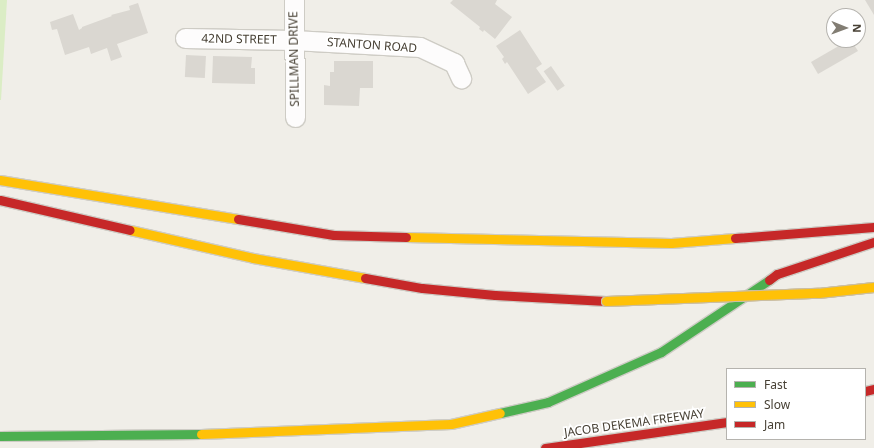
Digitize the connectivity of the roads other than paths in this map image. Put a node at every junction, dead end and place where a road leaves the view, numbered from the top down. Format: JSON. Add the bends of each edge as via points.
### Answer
{"nodes":[{"id":1,"x":294,"y":0,"type":"edge"},
{"id":2,"x":185,"y":38,"type":"dead end"},
{"id":3,"x":293,"y":40,"type":"junction"},
{"id":4,"x":461,"y":78,"type":"dead end"},
{"id":5,"x":295,"y":117,"type":"dead end"},
{"id":6,"x":0,"y":180,"type":"edge"},
{"id":7,"x":0,"y":200,"type":"edge"},
{"id":8,"x":874,"y":227,"type":"edge"},
{"id":9,"x":874,"y":242,"type":"edge"},
{"id":10,"x":874,"y":287,"type":"edge"},
{"id":11,"x":726,"y":422,"type":"edge"},
{"id":12,"x":0,"y":436,"type":"edge"},
{"id":13,"x":545,"y":448,"type":"edge"}],
"edges":[{"from":1,"to":3,"type":"street","name":"SPILLMAN DRIVE"},
{"from":2,"to":3,"type":"street","name":"42ND STREET"},
{"from":3,"to":4,"type":"street","name":"STANTON ROAD","via":[[420,47],[454,63]]},
{"from":3,"to":5,"type":"street","name":"SPILLMAN DRIVE"},
{"from":6,"to":8,"type":"highway","via":[[334,235],[671,243]]},
{"from":7,"to":10,"type":"highway","bridge":true,"via":[[253,258],[422,288],[606,301],[818,293]]},
{"from":9,"to":12,"type":"highway","via":[[777,274],[661,352],[548,402],[451,424],[241,434]]},
{"from":11,"to":13,"type":"highway","name":"JACOB DEKEMA FREEWAY"}]}
